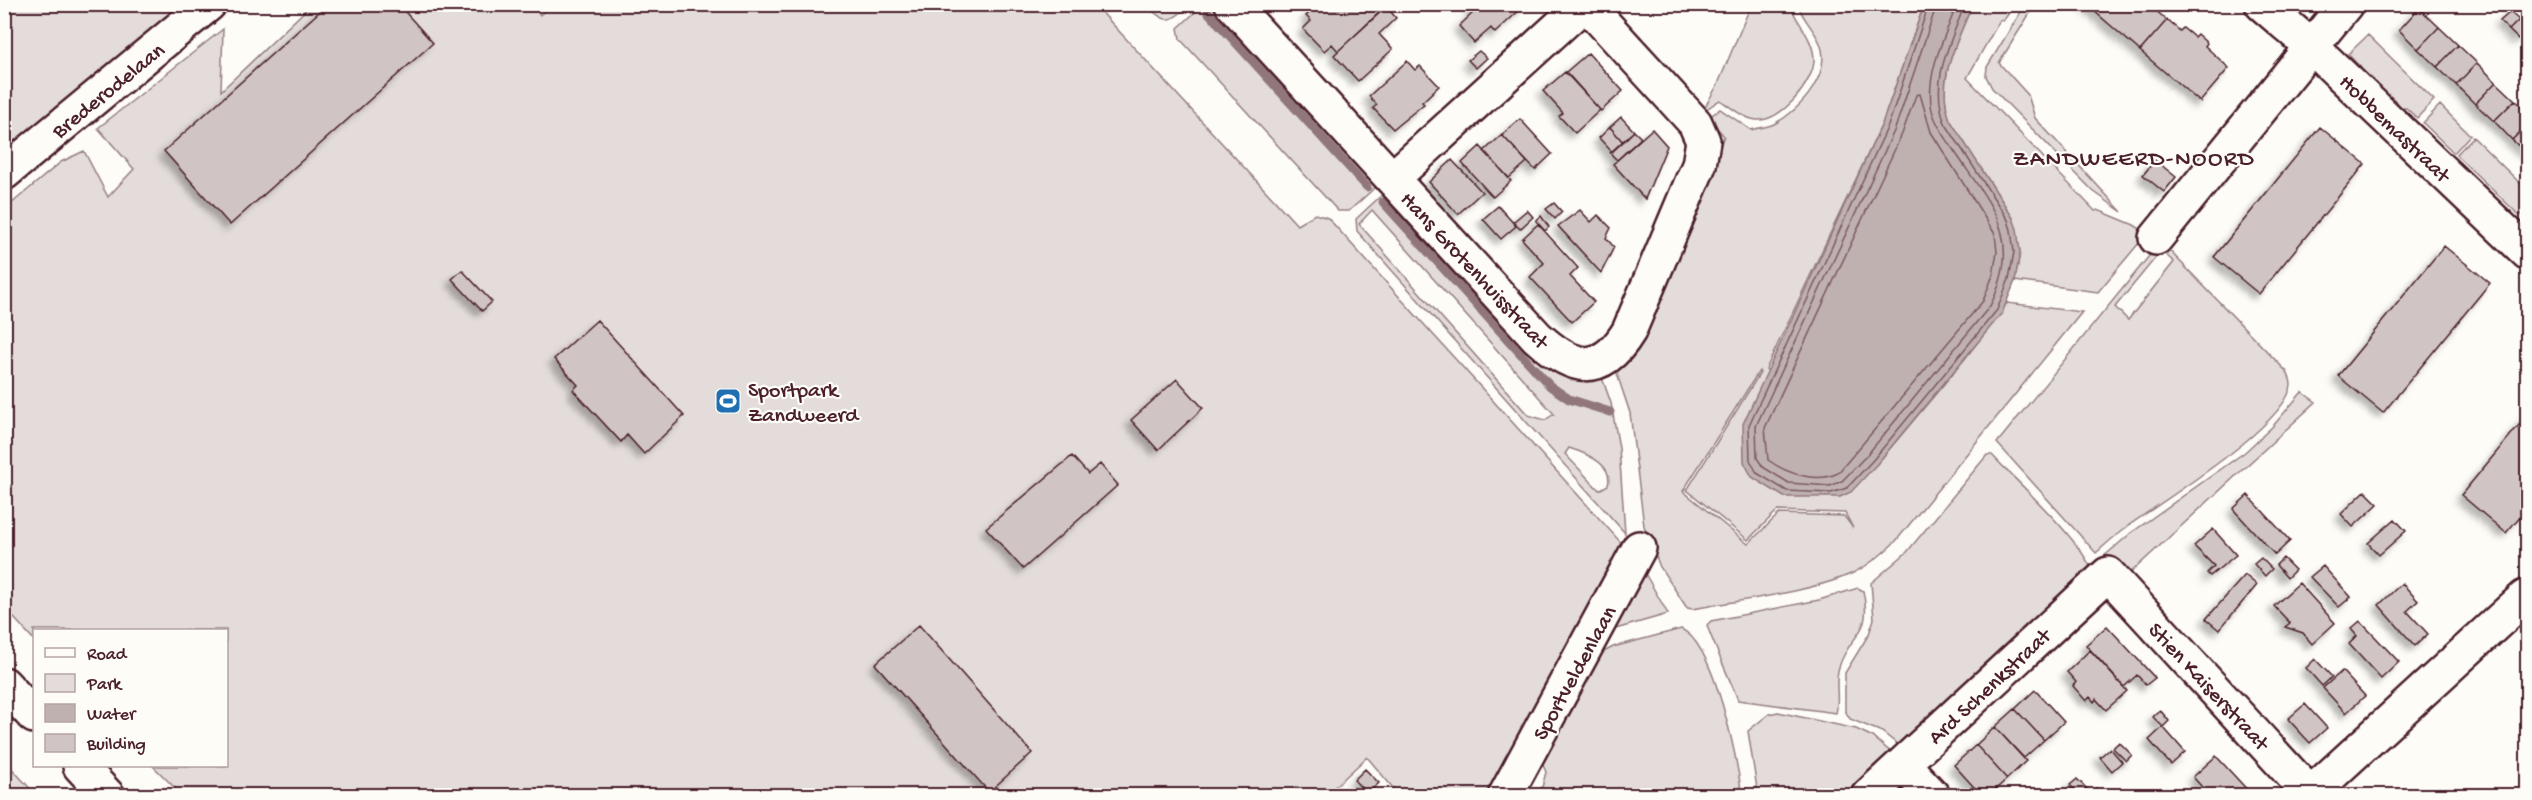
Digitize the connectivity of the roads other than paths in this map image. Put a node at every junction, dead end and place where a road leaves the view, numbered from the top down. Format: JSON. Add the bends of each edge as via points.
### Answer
{"nodes":[{"id":1,"x":209,"y":4,"type":"edge"},
{"id":2,"x":1232,"y":4,"type":"edge"},
{"id":3,"x":1585,"y":4,"type":"edge"},
{"id":4,"x":2262,"y":4,"type":"edge"},
{"id":5,"x":2346,"y":4,"type":"edge"},
{"id":6,"x":2312,"y":47,"type":"junction"},
{"id":7,"x":4,"y":173,"type":"edge"},
{"id":8,"x":1392,"y":179,"type":"junction"},
{"id":9,"x":2156,"y":238,"type":"dead end"},
{"id":10,"x":2528,"y":254,"type":"edge"},
{"id":11,"x":1640,"y":548,"type":"dead end"},
{"id":12,"x":2108,"y":574,"type":"joint"},
{"id":13,"x":2525,"y":597,"type":"dead end"},
{"id":14,"x":4,"y":684,"type":"edge"},
{"id":15,"x":33,"y":715,"type":"edge"},
{"id":16,"x":1903,"y":764,"type":"junction"},
{"id":17,"x":82,"y":767,"type":"edge"},
{"id":18,"x":108,"y":795,"type":"edge"},
{"id":19,"x":1505,"y":795,"type":"edge"},
{"id":20,"x":1868,"y":795,"type":"edge"},
{"id":21,"x":1932,"y":795,"type":"edge"},
{"id":22,"x":2310,"y":795,"type":"edge"}],
"edges":[{"from":1,"to":7,"type":"street","name":"Brederodelaan"},
{"from":2,"to":8,"type":"street","name":"Hans Grotenhuisstraat"},
{"from":3,"to":8,"type":"street"},
{"from":3,"to":8,"type":"street","name":"Hans Grotenhuisstraat","via":[[1695,123],[1703,141],[1699,165],[1618,349],[1603,360],[1587,363],[1572,362],[1551,350]]},
{"from":4,"to":6,"type":"street","name":"Hobbemastraat"},
{"from":5,"to":6,"type":"street"},
{"from":6,"to":9,"type":"street"},
{"from":6,"to":10,"type":"street","name":"Hobbemastraat"},
{"from":11,"to":19,"type":"street","name":"Sportveldenlaan"},
{"from":12,"to":16,"type":"street","name":"Ard Schenkstraat"},
{"from":12,"to":22,"type":"street","name":"Stien Kaiserstraat"},
{"from":13,"to":22,"type":"street"},
{"from":14,"to":15,"type":"street"},
{"from":16,"to":20,"type":"street","name":"Ard Schenkstraat"},
{"from":16,"to":21,"type":"street"},
{"from":17,"to":18,"type":"street"}]}
